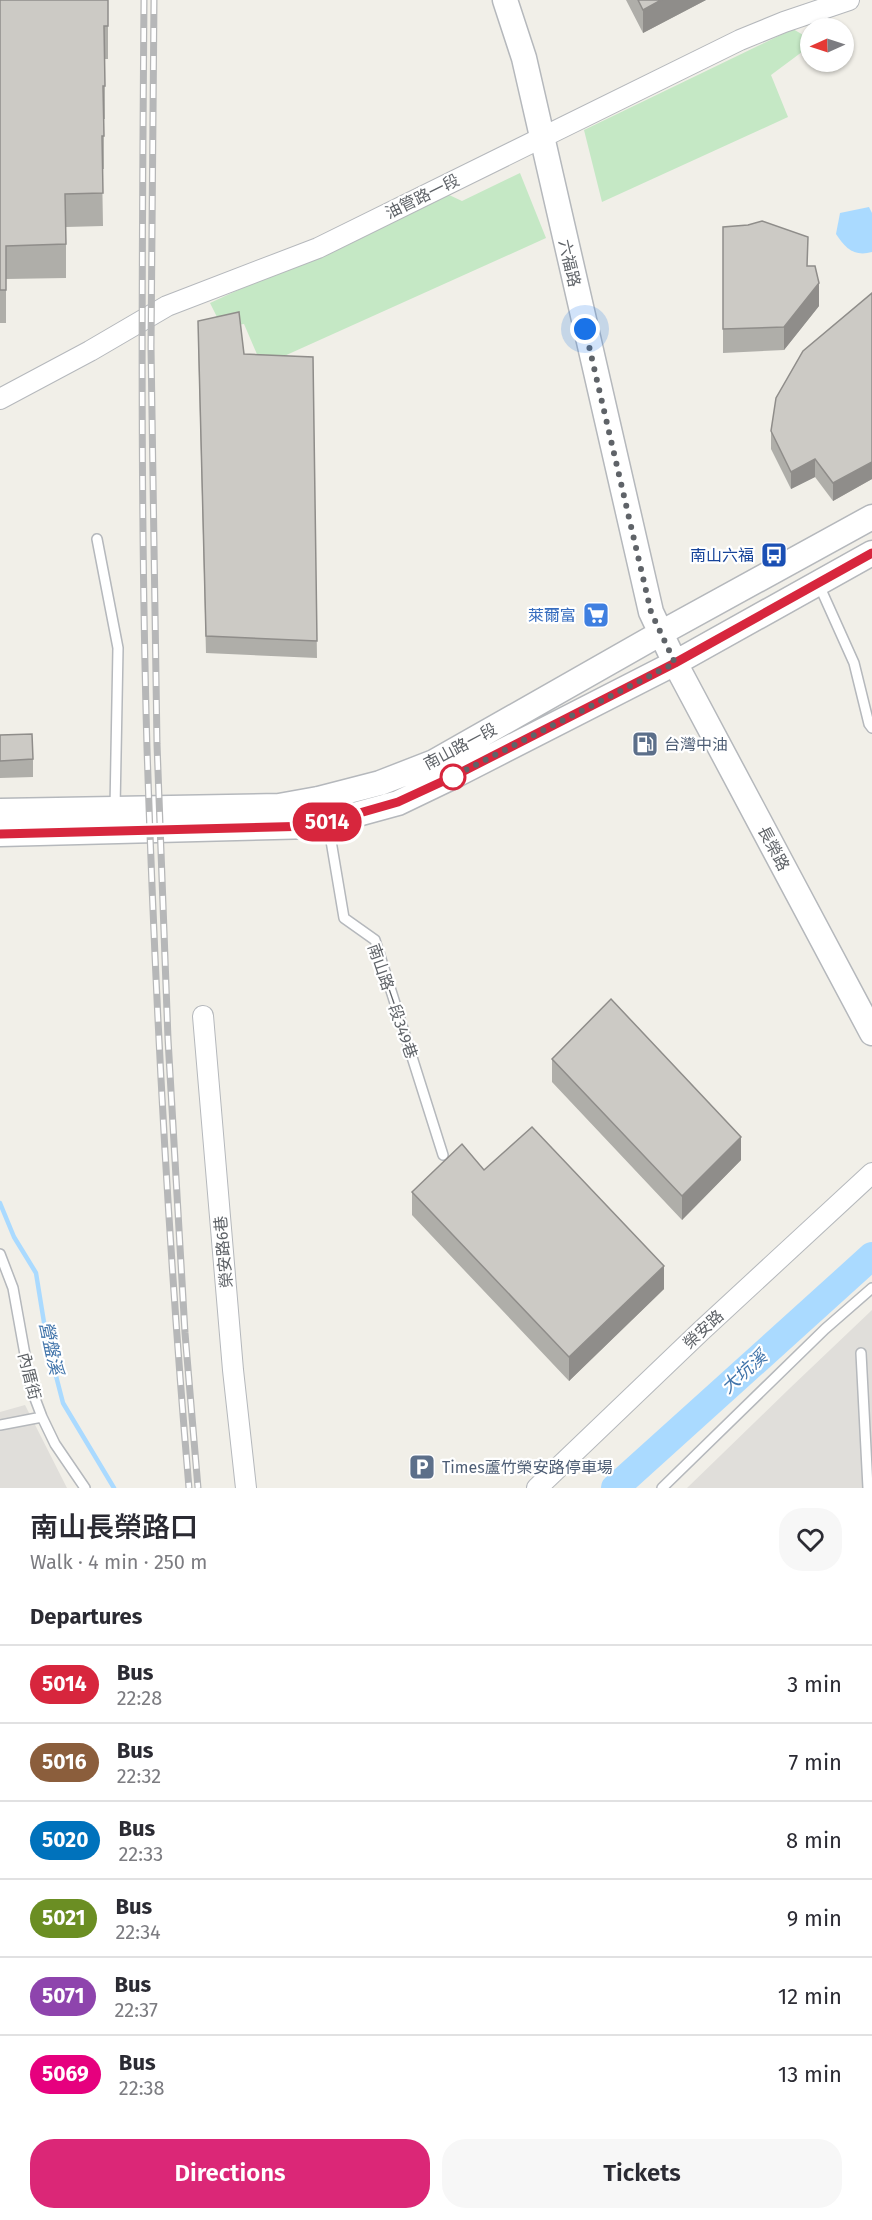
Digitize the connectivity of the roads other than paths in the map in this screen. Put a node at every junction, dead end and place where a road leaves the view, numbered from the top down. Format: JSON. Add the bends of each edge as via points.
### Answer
{"nodes":[{"id":1,"x":505,"y":0,"type":"edge"},
{"id":2,"x":849,"y":0,"type":"edge"},
{"id":3,"x":541,"y":137,"type":"junction"},
{"id":4,"x":0,"y":399,"type":"edge"},
{"id":5,"x":872,"y":517,"type":"edge"},
{"id":6,"x":97,"y":539,"type":"dead end"},
{"id":7,"x":872,"y":553,"type":"edge"},
{"id":8,"x":818,"y":583,"type":"junction"},
{"id":9,"x":661,"y":633,"type":"junction"},
{"id":10,"x":675,"y":663,"type":"junction"},
{"id":11,"x":872,"y":728,"type":"edge"},
{"id":12,"x":115,"y":809,"type":"junction"},
{"id":13,"x":0,"y":811,"type":"edge"},
{"id":14,"x":328,"y":822,"type":"junction"},
{"id":15,"x":0,"y":834,"type":"edge"},
{"id":16,"x":203,"y":1016,"type":"dead end"},
{"id":17,"x":872,"y":1033,"type":"edge"},
{"id":18,"x":443,"y":1155,"type":"dead end"},
{"id":19,"x":872,"y":1173,"type":"edge"},
{"id":20,"x":0,"y":1254,"type":"edge"},
{"id":21,"x":872,"y":1288,"type":"edge"},
{"id":22,"x":861,"y":1353,"type":"dead end"},
{"id":23,"x":42,"y":1417,"type":"junction"},
{"id":24,"x":0,"y":1425,"type":"edge"},
{"id":25,"x":85,"y":1488,"type":"edge"},
{"id":26,"x":246,"y":1488,"type":"edge"},
{"id":27,"x":537,"y":1488,"type":"edge"},
{"id":28,"x":662,"y":1488,"type":"edge"},
{"id":29,"x":868,"y":1488,"type":"edge"}],
"edges":[{"from":1,"to":3,"type":"street","name":"六福路","via":[[524,58]]},
{"from":2,"to":3,"type":"street","name":"油管路一段","via":[[740,40]]},
{"from":3,"to":4,"type":"street","name":"油管路一段","via":[[318,248],[167,306]]},
{"from":3,"to":9,"type":"street","name":"六福路","via":[[651,612]]},
{"from":5,"to":9,"type":"street","name":"南山路一段"},
{"from":6,"to":12,"type":"lane","via":[[118,648]]},
{"from":7,"to":8,"type":"street","name":"南山路一段"},
{"from":8,"to":10,"type":"street","name":"南山路一段"},
{"from":8,"to":11,"type":"lane","via":[[854,663]]},
{"from":9,"to":10,"type":"street","name":"六福路"},
{"from":9,"to":12,"type":"street","name":"南山路一段","via":[[434,762],[380,783],[279,806]]},
{"from":10,"to":14,"type":"street","name":"南山路一段","via":[[398,802]]},
{"from":10,"to":17,"type":"street","name":"長榮路"},
{"from":12,"to":13,"type":"street","name":"南山路一段"},
{"from":14,"to":15,"type":"street","name":"南山路一段","via":[[314,826]]},
{"from":14,"to":18,"type":"lane","name":"南山路一段349巷","via":[[344,918],[375,940]]},
{"from":16,"to":26,"type":"street","name":"榮安路6巷"},
{"from":19,"to":27,"type":"street","name":"榮安路"},
{"from":20,"to":23,"type":"lane","name":"內厝街","via":[[13,1288],[31,1388]]},
{"from":21,"to":28,"type":"lane"},
{"from":22,"to":29,"type":"lane"},
{"from":23,"to":24,"type":"lane"},
{"from":23,"to":25,"type":"lane","name":"內厝街"}]}
